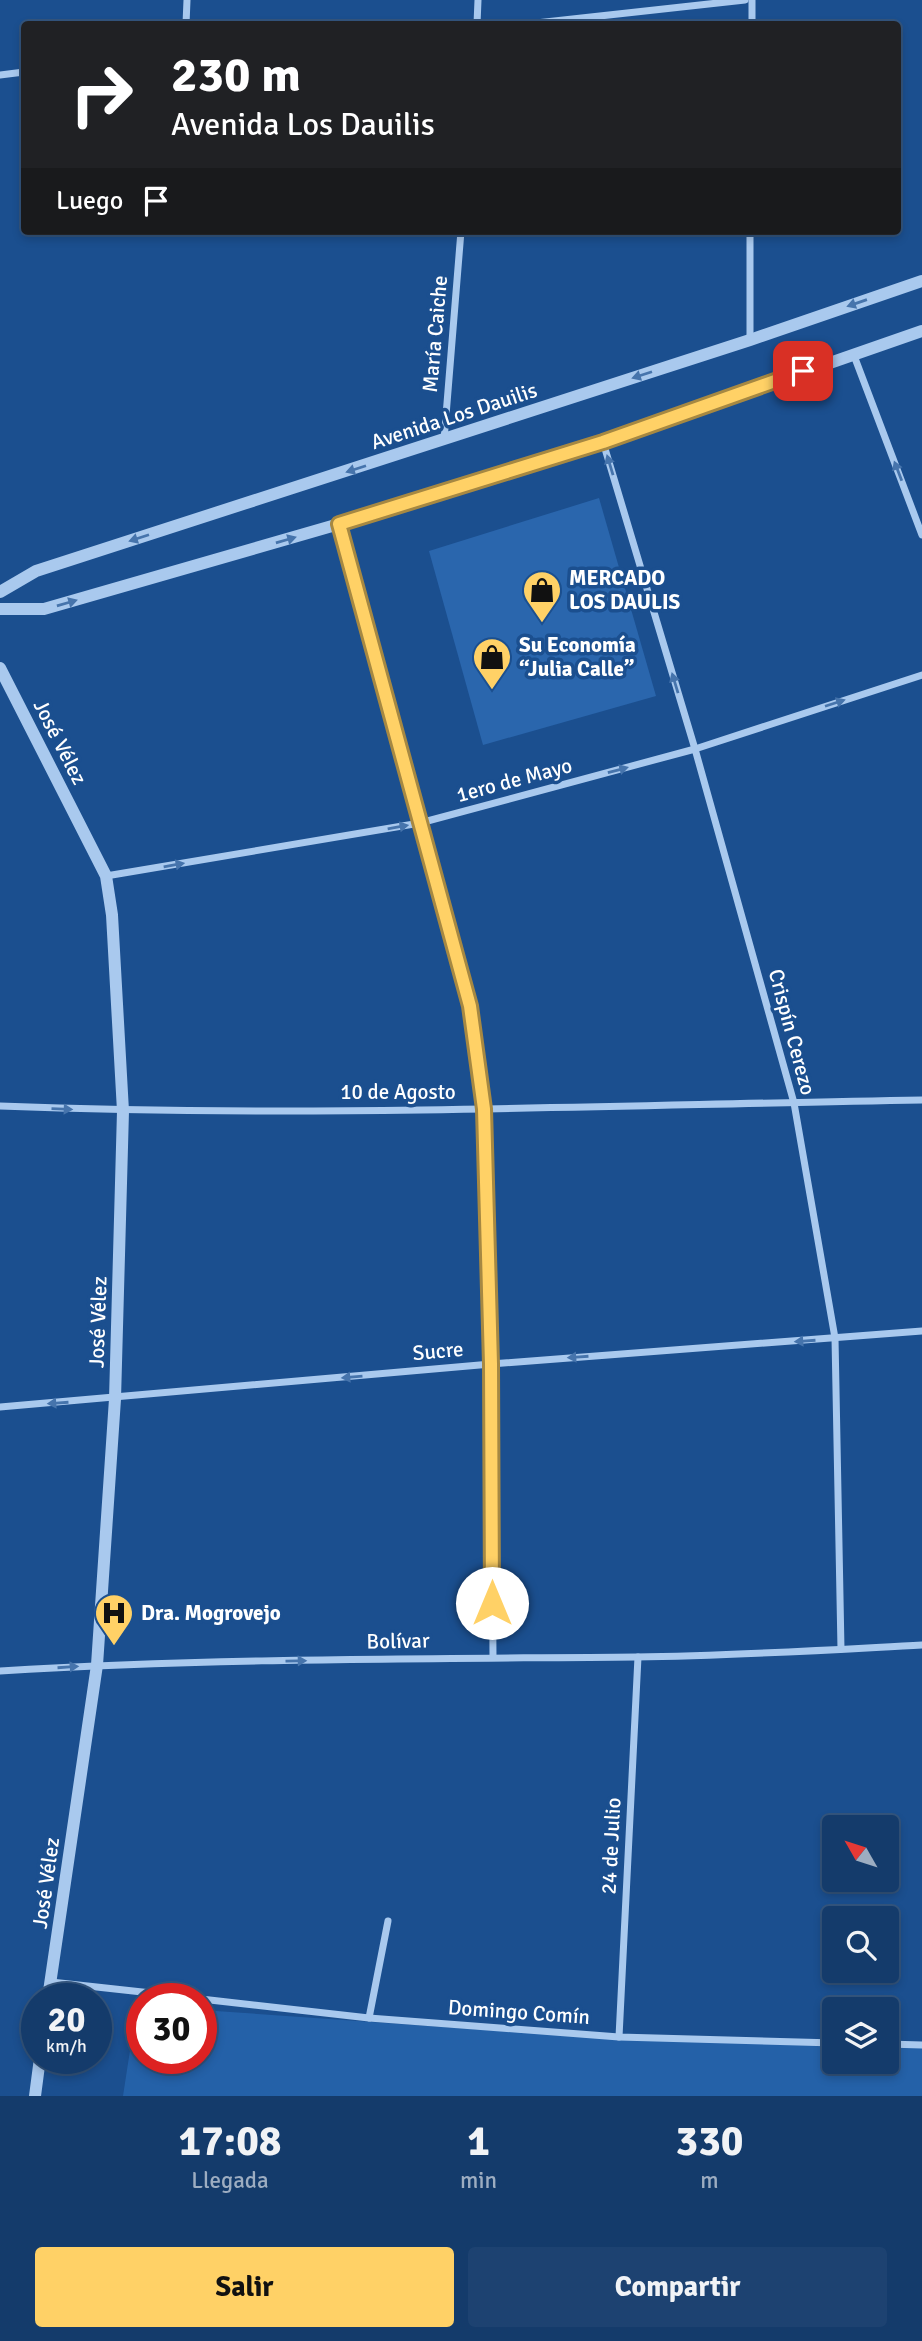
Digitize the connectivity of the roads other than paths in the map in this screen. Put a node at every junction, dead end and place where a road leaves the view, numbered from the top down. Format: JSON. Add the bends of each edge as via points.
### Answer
{"nodes":[{"id":1,"x":187,"y":0,"type":"edge"},
{"id":2,"x":478,"y":0,"type":"edge"},
{"id":3,"x":745,"y":0,"type":"edge"},
{"id":4,"x":752,"y":0,"type":"edge"},
{"id":5,"x":186,"y":21,"type":"edge"},
{"id":6,"x":477,"y":21,"type":"edge"},
{"id":7,"x":554,"y":21,"type":"edge"},
{"id":8,"x":752,"y":21,"type":"edge"},
{"id":9,"x":21,"y":72,"type":"edge"},
{"id":10,"x":0,"y":75,"type":"edge"},
{"id":11,"x":461,"y":235,"type":"edge"},
{"id":12,"x":750,"y":235,"type":"edge"},
{"id":13,"x":922,"y":281,"type":"edge"},
{"id":14,"x":922,"y":331,"type":"edge"},
{"id":15,"x":750,"y":341,"type":"junction"},
{"id":16,"x":853,"y":353,"type":"junction"},
{"id":17,"x":444,"y":440,"type":"junction"},
{"id":18,"x":603,"y":442,"type":"junction"},
{"id":19,"x":339,"y":524,"type":"junction"},
{"id":20,"x":922,"y":535,"type":"edge"},
{"id":21,"x":0,"y":592,"type":"edge"},
{"id":22,"x":0,"y":609,"type":"edge"},
{"id":23,"x":0,"y":668,"type":"edge"},
{"id":24,"x":922,"y":675,"type":"edge"},
{"id":25,"x":695,"y":749,"type":"junction"},
{"id":26,"x":420,"y":823,"type":"junction"},
{"id":27,"x":106,"y":876,"type":"junction"},
{"id":28,"x":922,"y":1100,"type":"edge"},
{"id":29,"x":793,"y":1102,"type":"junction"},
{"id":30,"x":0,"y":1106,"type":"edge"},
{"id":31,"x":484,"y":1109,"type":"junction"},
{"id":32,"x":123,"y":1111,"type":"junction"},
{"id":33,"x":922,"y":1331,"type":"edge"},
{"id":34,"x":835,"y":1338,"type":"junction"},
{"id":35,"x":491,"y":1364,"type":"junction"},
{"id":36,"x":115,"y":1399,"type":"junction"},
{"id":37,"x":0,"y":1407,"type":"edge"},
{"id":38,"x":922,"y":1645,"type":"edge"},
{"id":39,"x":841,"y":1649,"type":"junction"},
{"id":40,"x":493,"y":1656,"type":"junction"},
{"id":41,"x":638,"y":1657,"type":"junction"},
{"id":42,"x":97,"y":1665,"type":"junction"},
{"id":43,"x":0,"y":1671,"type":"edge"},
{"id":44,"x":388,"y":1921,"type":"dead end"},
{"id":45,"x":51,"y":1982,"type":"joint"},
{"id":46,"x":126,"y":1991,"type":"edge"},
{"id":47,"x":217,"y":2001,"type":"edge"},
{"id":48,"x":369,"y":2018,"type":"junction"},
{"id":49,"x":619,"y":2037,"type":"junction"},
{"id":50,"x":822,"y":2043,"type":"edge"},
{"id":51,"x":899,"y":2044,"type":"edge"},
{"id":52,"x":922,"y":2045,"type":"edge"},
{"id":53,"x":38,"y":2074,"type":"edge"},
{"id":54,"x":35,"y":2096,"type":"edge"}],
"edges":[{"from":1,"to":5,"type":"street"},
{"from":2,"to":6,"type":"street"},
{"from":3,"to":7,"type":"street"},
{"from":4,"to":8,"type":"street"},
{"from":9,"to":10,"type":"street"},
{"from":11,"to":17,"type":"street","name":"María Caiche"},
{"from":12,"to":15,"type":"street"},
{"from":13,"to":15,"type":"street","name":"Avenida Los Dauilis","one_way":true},
{"from":14,"to":16,"type":"street"},
{"from":15,"to":17,"type":"street","name":"Avenida Los Dauilis","one_way":true},
{"from":16,"to":18,"type":"street"},
{"from":20,"to":16,"type":"street","one_way":true},
{"from":17,"to":21,"type":"street","name":"Avenida Los Dauilis","one_way":true,"via":[[36,571]]},
{"from":18,"to":19,"type":"street"},
{"from":25,"to":18,"type":"street","name":"Crispín Cerezo","one_way":true},
{"from":22,"to":19,"type":"street","one_way":true,"via":[[44,609]]},
{"from":19,"to":26,"type":"street"},
{"from":23,"to":27,"type":"street","name":"José Vélez"},
{"from":25,"to":24,"type":"street","name":"1ero de Mayo","one_way":true},
{"from":26,"to":25,"type":"street","name":"1ero de Mayo","one_way":true},
{"from":25,"to":29,"type":"street","name":"Crispín Cerezo"},
{"from":27,"to":26,"type":"street","name":"1ero de Mayo","one_way":true},
{"from":26,"to":31,"type":"street","via":[[470,1006]]},
{"from":27,"to":32,"type":"street","name":"José Vélez"},
{"from":28,"to":29,"type":"street","name":"10 de Agosto"},
{"from":29,"to":31,"type":"street","name":"10 de Agosto"},
{"from":29,"to":34,"type":"street","name":"Crispín Cerezo"},
{"from":30,"to":32,"type":"street","name":"10 de Agosto","one_way":true},
{"from":31,"to":32,"type":"street","name":"10 de Agosto"},
{"from":31,"to":35,"type":"street"},
{"from":32,"to":36,"type":"street","name":"José Vélez"},
{"from":33,"to":34,"type":"street","name":"Sucre"},
{"from":34,"to":35,"type":"street","name":"Sucre","one_way":true},
{"from":34,"to":39,"type":"street","name":"Crispín Cerezo"},
{"from":35,"to":36,"type":"street","name":"Sucre","one_way":true},
{"from":35,"to":40,"type":"street"},
{"from":36,"to":37,"type":"street","name":"Sucre","one_way":true},
{"from":36,"to":42,"type":"street","name":"José Vélez"},
{"from":38,"to":39,"type":"street","name":"Bolívar"},
{"from":39,"to":41,"type":"street","name":"Bolívar"},
{"from":40,"to":41,"type":"street","name":"Bolívar"},
{"from":42,"to":40,"type":"street","name":"Bolívar","one_way":true},
{"from":41,"to":49,"type":"street","name":"24 de Julio"},
{"from":43,"to":42,"type":"street","name":"Bolívar","one_way":true},
{"from":42,"to":45,"type":"street","name":"José Vélez"},
{"from":44,"to":48,"type":"street"},
{"from":45,"to":46,"type":"street","name":"Domingo Comín"},
{"from":47,"to":48,"type":"street","name":"Domingo Comín"},
{"from":48,"to":49,"type":"street","name":"Domingo Comín"},
{"from":49,"to":50,"type":"street","name":"Domingo Comín"},
{"from":51,"to":52,"type":"street"},
{"from":53,"to":54,"type":"street"}]}
